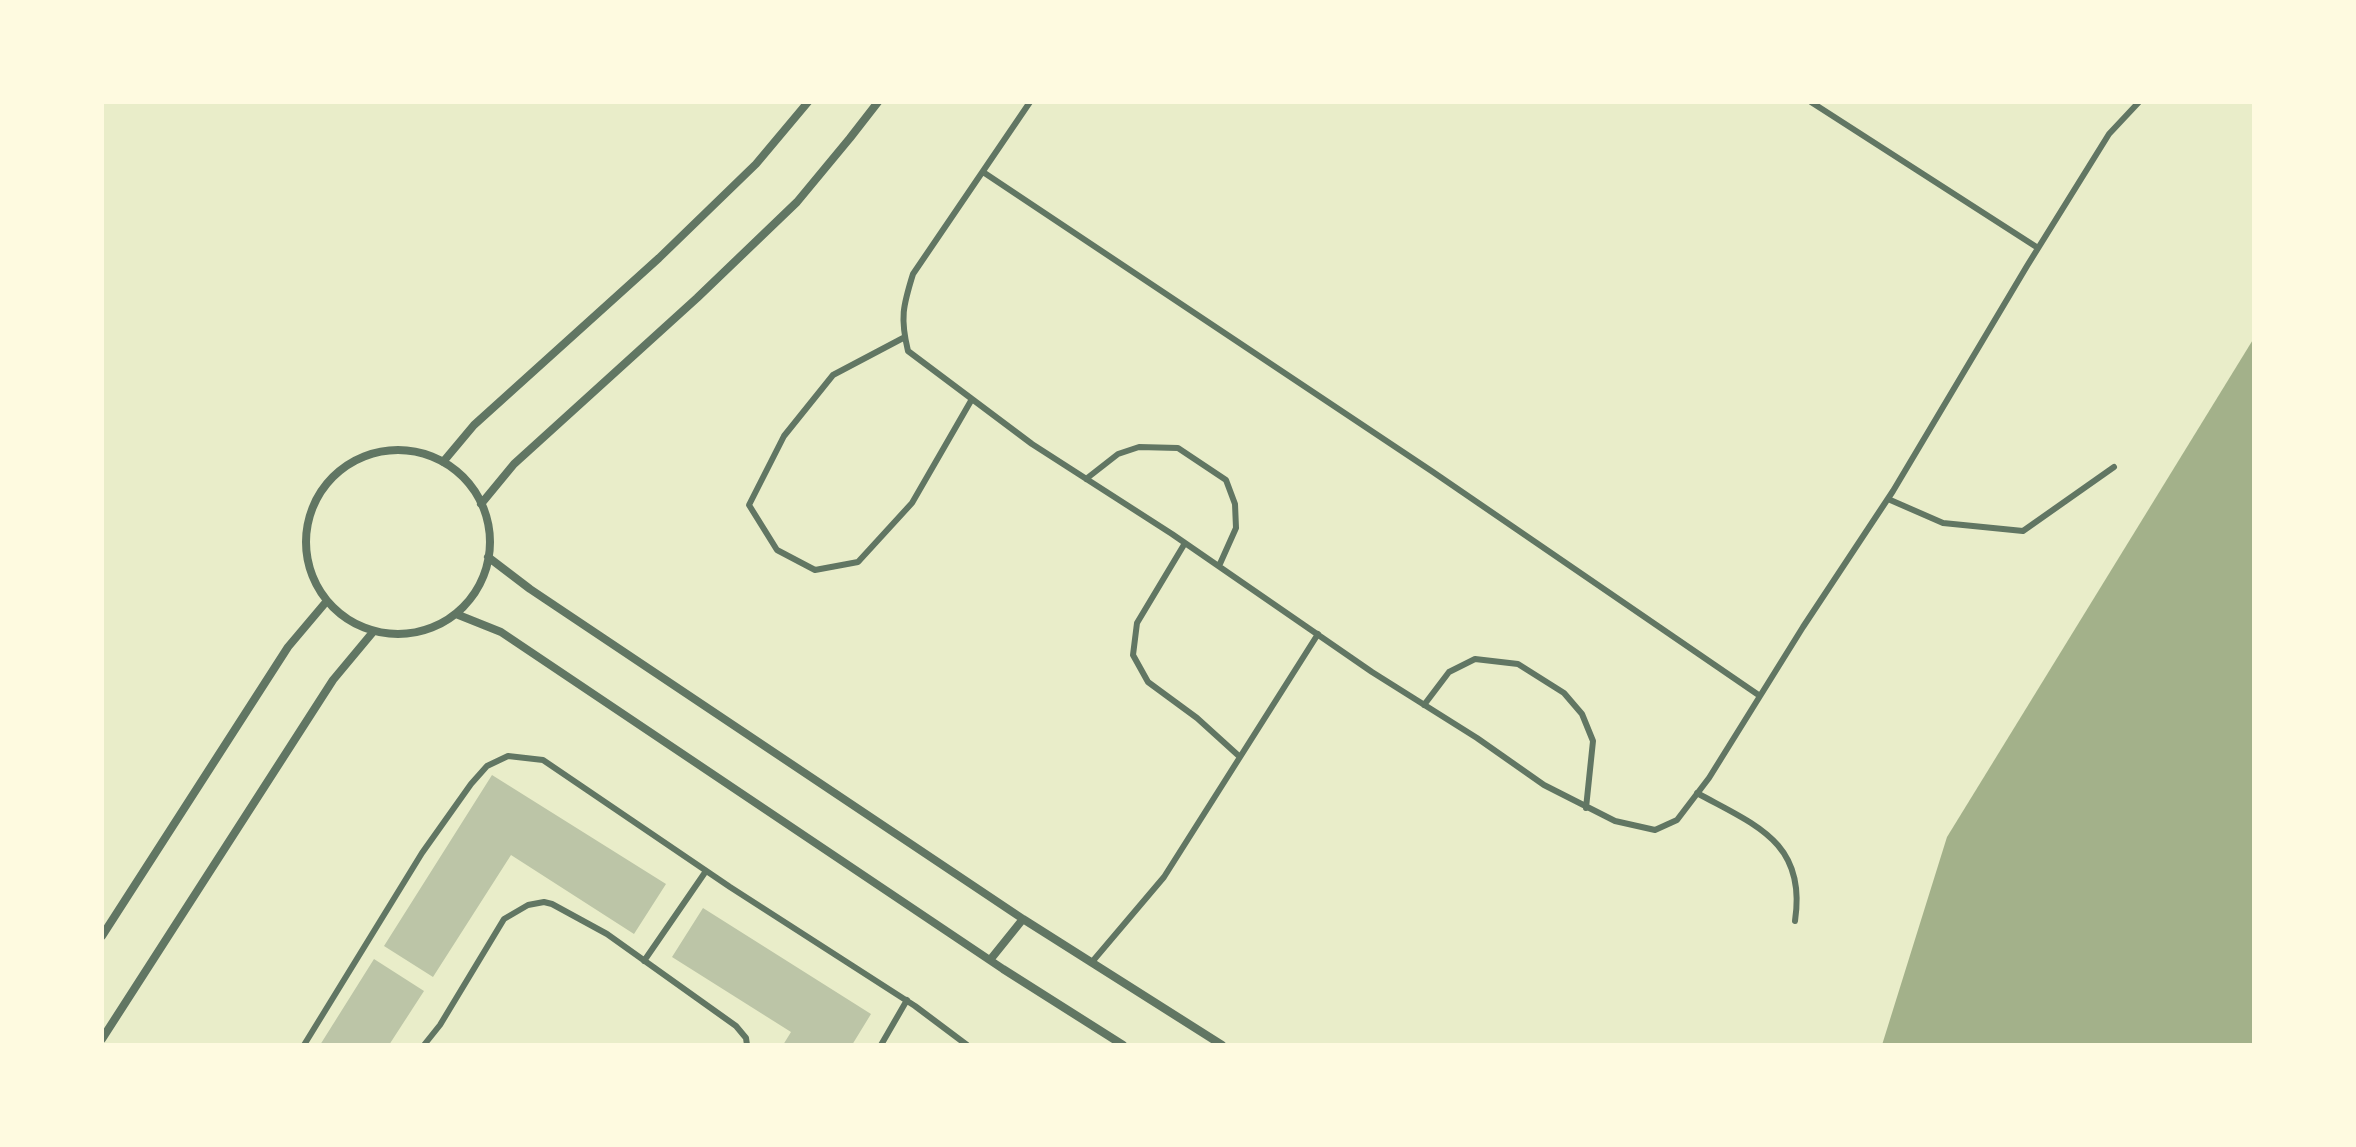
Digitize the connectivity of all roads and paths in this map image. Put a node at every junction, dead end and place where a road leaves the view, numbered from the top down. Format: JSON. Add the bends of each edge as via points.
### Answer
{"nodes":[{"id":1,"x":808,"y":102,"type":"edge"},
{"id":2,"x":878,"y":102,"type":"edge"},
{"id":3,"x":1030,"y":102,"type":"edge"},
{"id":4,"x":1811,"y":102,"type":"edge"},
{"id":5,"x":2139,"y":102,"type":"edge"},
{"id":6,"x":983,"y":172,"type":"junction"},
{"id":7,"x":2038,"y":248,"type":"junction"},
{"id":8,"x":905,"y":337,"type":"junction"},
{"id":9,"x":972,"y":399,"type":"junction"},
{"id":10,"x":443,"y":462,"type":"junction"},
{"id":11,"x":2114,"y":467,"type":"dead end"},
{"id":12,"x":1086,"y":479,"type":"junction"},
{"id":13,"x":1888,"y":499,"type":"junction"},
{"id":14,"x":481,"y":504,"type":"junction"},
{"id":15,"x":1185,"y":543,"type":"junction"},
{"id":16,"x":488,"y":557,"type":"junction"},
{"id":17,"x":1219,"y":566,"type":"junction"},
{"id":18,"x":326,"y":602,"type":"junction"},
{"id":19,"x":456,"y":614,"type":"junction"},
{"id":20,"x":373,"y":632,"type":"junction"},
{"id":21,"x":1318,"y":634,"type":"junction"},
{"id":22,"x":1760,"y":696,"type":"junction"},
{"id":23,"x":1424,"y":705,"type":"junction"},
{"id":24,"x":1240,"y":757,"type":"junction"},
{"id":25,"x":1697,"y":793,"type":"junction"},
{"id":26,"x":1586,"y":808,"type":"junction"},
{"id":27,"x":706,"y":871,"type":"junction"},
{"id":28,"x":1023,"y":919,"type":"junction"},
{"id":29,"x":1795,"y":921,"type":"dead end"},
{"id":30,"x":102,"y":936,"type":"edge"},
{"id":31,"x":990,"y":960,"type":"junction"},
{"id":32,"x":644,"y":961,"type":"junction"},
{"id":33,"x":1092,"y":962,"type":"junction"},
{"id":34,"x":907,"y":1000,"type":"junction"},
{"id":35,"x":102,"y":1039,"type":"edge"},
{"id":36,"x":304,"y":1045,"type":"edge"},
{"id":37,"x":424,"y":1045,"type":"edge"},
{"id":38,"x":747,"y":1045,"type":"edge"},
{"id":39,"x":881,"y":1045,"type":"edge"},
{"id":40,"x":967,"y":1045,"type":"edge"},
{"id":41,"x":1123,"y":1045,"type":"edge"},
{"id":42,"x":1222,"y":1045,"type":"edge"}],
"edges":[{"from":1,"to":10,"type":"street","via":[[756,164],[474,425]]},
{"from":2,"to":14,"type":"street","via":[[797,202],[514,464]]},
{"from":3,"to":6,"type":"lane"},
{"from":4,"to":7,"type":"lane"},
{"from":5,"to":7,"type":"lane","via":[[2109,134]]},
{"from":6,"to":8,"type":"lane","via":[[913,274],[902,323]]},
{"from":6,"to":22,"type":"lane"},
{"from":7,"to":13,"type":"lane"},
{"from":8,"to":9,"type":"lane","via":[[908,351]]},
{"from":8,"to":9,"type":"lane","via":[[833,375],[784,436],[749,505],[777,550],[815,570],[858,562],[912,503]]},
{"from":9,"to":12,"type":"lane"},
{"from":10,"to":14,"type":"street","via":[[471,485]]},
{"from":10,"to":18,"type":"street","via":[[394,449],[339,470],[320,491],[308,518],[304,547],[310,575]]},
{"from":11,"to":13,"type":"lane","via":[[2023,531],[1943,523]]},
{"from":12,"to":15,"type":"lane"},
{"from":12,"to":17,"type":"lane","via":[[1118,454],[1139,447],[1178,448],[1226,480],[1235,504],[1236,528]]},
{"from":13,"to":22,"type":"lane"},
{"from":14,"to":16,"type":"street","via":[[491,538]]},
{"from":15,"to":17,"type":"lane"},
{"from":15,"to":24,"type":"lane","via":[[1137,623],[1133,655],[1148,682]]},
{"from":16,"to":19,"type":"street","via":[[476,594]]},
{"from":16,"to":28,"type":"street"},
{"from":17,"to":21,"type":"lane"},
{"from":18,"to":20,"type":"street"},
{"from":18,"to":30,"type":"street","via":[[288,647]]},
{"from":19,"to":20,"type":"street","via":[[430,629],[402,635]]},
{"from":19,"to":31,"type":"street","via":[[501,632]]},
{"from":20,"to":35,"type":"street","via":[[333,680]]},
{"from":21,"to":23,"type":"lane"},
{"from":21,"to":24,"type":"lane"},
{"from":22,"to":25,"type":"lane"},
{"from":23,"to":26,"type":"lane"},
{"from":23,"to":26,"type":"lane","via":[[1449,672],[1475,659],[1518,664],[1564,693],[1582,714],[1593,741]]},
{"from":24,"to":33,"type":"lane","via":[[1164,877]]},
{"from":25,"to":26,"type":"lane","via":[[1677,820],[1655,830]]},
{"from":25,"to":29,"type":"lane","via":[[1760,828],[1779,845],[1794,874]]},
{"from":27,"to":32,"type":"lane"},
{"from":27,"to":34,"type":"lane"},
{"from":27,"to":36,"type":"lane","via":[[543,760],[508,756],[487,766],[422,853]]},
{"from":28,"to":31,"type":"street"},
{"from":28,"to":33,"type":"street"},
{"from":31,"to":41,"type":"street"},
{"from":32,"to":37,"type":"lane","via":[[552,904],[528,905],[504,919]]},
{"from":32,"to":38,"type":"lane","via":[[736,1026]]},
{"from":33,"to":42,"type":"street"},
{"from":34,"to":39,"type":"lane"},
{"from":34,"to":40,"type":"lane"}]}
